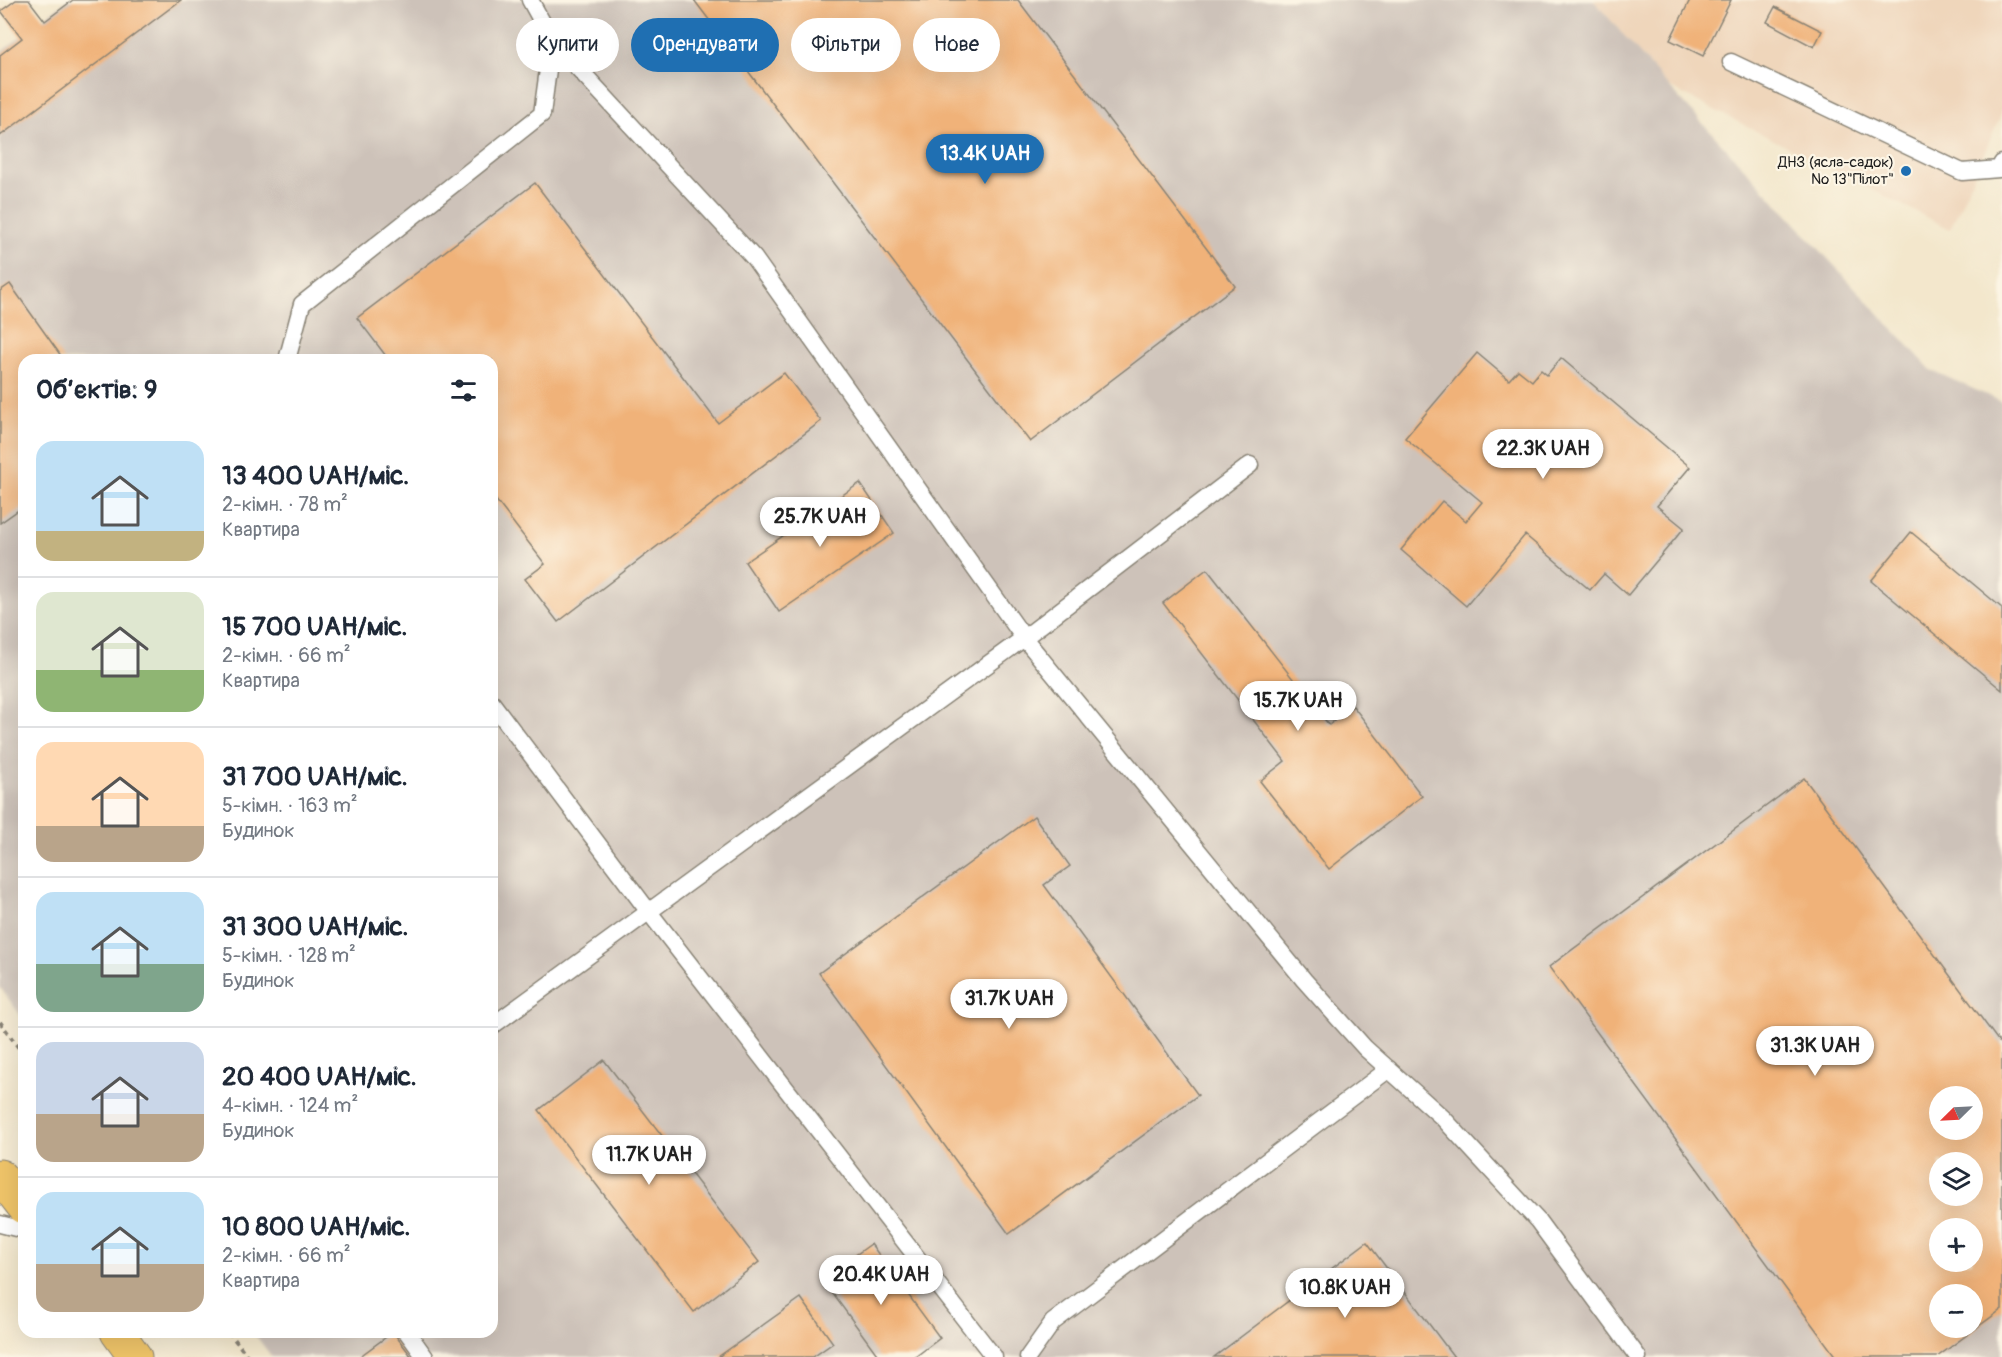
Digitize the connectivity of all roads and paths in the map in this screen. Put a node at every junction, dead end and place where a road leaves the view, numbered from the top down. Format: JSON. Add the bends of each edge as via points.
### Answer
{"nodes":[{"id":1,"x":530,"y":0,"type":"edge"},
{"id":2,"x":540,"y":18,"type":"edge"},
{"id":3,"x":1731,"y":62,"type":"dead end"},
{"id":4,"x":548,"y":72,"type":"edge"},
{"id":5,"x":582,"y":72,"type":"edge"},
{"id":6,"x":2002,"y":163,"type":"edge"},
{"id":7,"x":289,"y":354,"type":"edge"},
{"id":8,"x":1250,"y":465,"type":"dead end"},
{"id":9,"x":1024,"y":638,"type":"junction"},
{"id":10,"x":498,"y":711,"type":"edge"},
{"id":11,"x":649,"y":912,"type":"junction"},
{"id":12,"x":0,"y":1022,"type":"edge"},
{"id":13,"x":498,"y":1022,"type":"edge"},
{"id":14,"x":18,"y":1047,"type":"edge"},
{"id":15,"x":1389,"y":1069,"type":"junction"},
{"id":16,"x":0,"y":1176,"type":"edge"},
{"id":17,"x":18,"y":1199,"type":"edge"},
{"id":18,"x":0,"y":1224,"type":"edge"},
{"id":19,"x":18,"y":1228,"type":"edge"},
{"id":20,"x":121,"y":1338,"type":"edge"},
{"id":21,"x":234,"y":1338,"type":"edge"},
{"id":22,"x":411,"y":1338,"type":"edge"},
{"id":23,"x":135,"y":1357,"type":"edge"},
{"id":24,"x":248,"y":1357,"type":"edge"},
{"id":25,"x":425,"y":1357,"type":"edge"},
{"id":26,"x":993,"y":1357,"type":"edge"},
{"id":27,"x":1028,"y":1357,"type":"edge"},
{"id":28,"x":1638,"y":1357,"type":"edge"}],
"edges":[{"from":1,"to":2,"type":"lane"},
{"from":3,"to":6,"type":"lane","via":[[1962,172],[1999,169]]},
{"from":4,"to":7,"type":"lane","via":[[542,114],[302,304]]},
{"from":5,"to":9,"type":"lane","via":[[754,258]]},
{"from":8,"to":9,"type":"lane"},
{"from":9,"to":11,"type":"lane"},
{"from":9,"to":15,"type":"lane","via":[[1304,980]]},
{"from":10,"to":11,"type":"lane"},
{"from":11,"to":13,"type":"lane"},
{"from":11,"to":26,"type":"lane"},
{"from":12,"to":14,"type":"path"},
{"from":15,"to":27,"type":"lane","via":[[1053,1322]]},
{"from":15,"to":28,"type":"lane","via":[[1443,1118],[1538,1221]]},
{"from":16,"to":17,"type":"main road"},
{"from":18,"to":19,"type":"lane"},
{"from":20,"to":23,"type":"main road"},
{"from":21,"to":24,"type":"path"},
{"from":22,"to":25,"type":"lane"}]}
